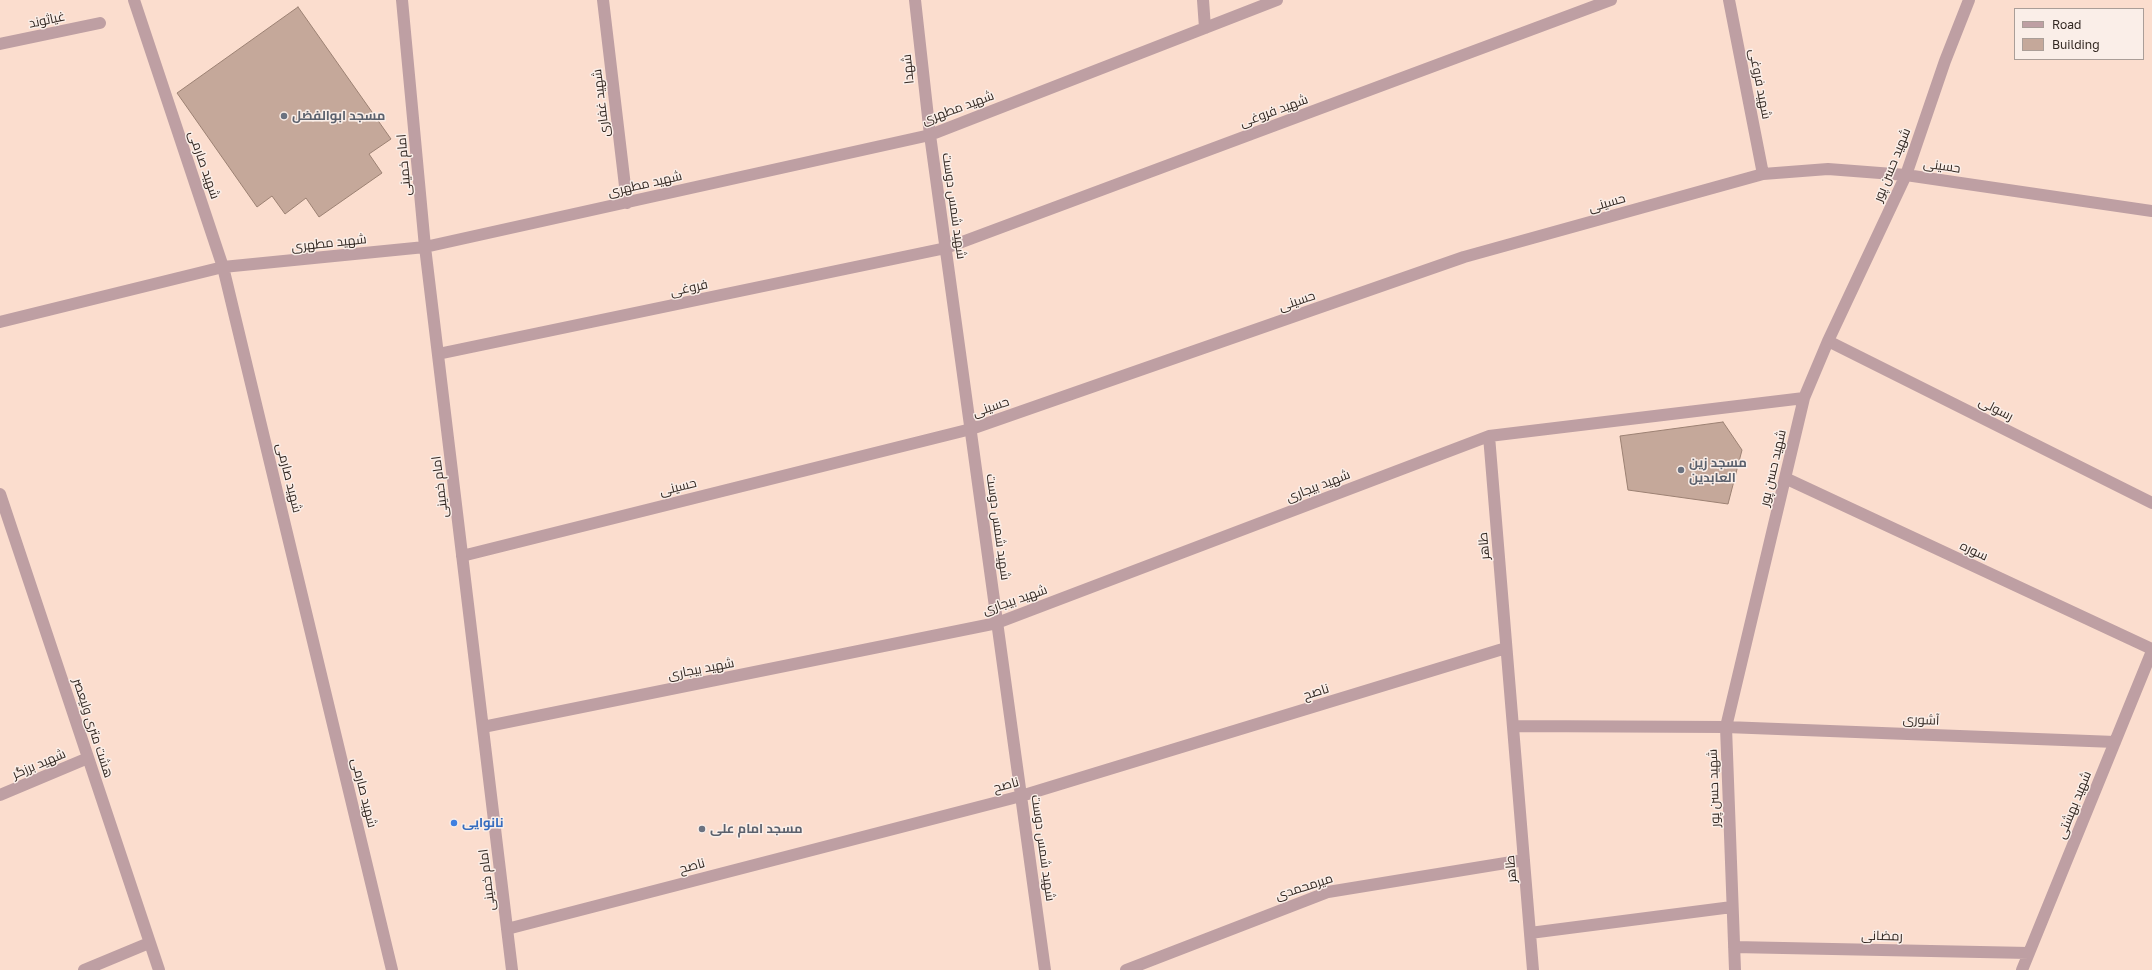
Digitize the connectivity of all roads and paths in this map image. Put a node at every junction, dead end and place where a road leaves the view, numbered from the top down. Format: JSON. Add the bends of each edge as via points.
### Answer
{"nodes":[{"id":1,"x":134,"y":0,"type":"edge"},
{"id":2,"x":402,"y":0,"type":"edge"},
{"id":3,"x":603,"y":0,"type":"edge"},
{"id":4,"x":915,"y":0,"type":"edge"},
{"id":5,"x":1203,"y":0,"type":"edge"},
{"id":6,"x":1277,"y":0,"type":"edge"},
{"id":7,"x":1611,"y":0,"type":"edge"},
{"id":8,"x":1729,"y":0,"type":"edge"},
{"id":9,"x":1969,"y":0,"type":"edge"},
{"id":10,"x":100,"y":23,"type":"dead end"},
{"id":11,"x":1205,"y":28,"type":"junction"},
{"id":12,"x":0,"y":44,"type":"edge"},
{"id":13,"x":930,"y":135,"type":"junction"},
{"id":14,"x":1763,"y":174,"type":"junction"},
{"id":15,"x":1906,"y":175,"type":"junction"},
{"id":16,"x":627,"y":203,"type":"junction"},
{"id":17,"x":2152,"y":210,"type":"edge"},
{"id":18,"x":425,"y":247,"type":"junction"},
{"id":19,"x":946,"y":248,"type":"junction"},
{"id":20,"x":224,"y":267,"type":"junction"},
{"id":21,"x":0,"y":322,"type":"edge"},
{"id":22,"x":1828,"y":341,"type":"junction"},
{"id":23,"x":438,"y":354,"type":"junction"},
{"id":24,"x":1804,"y":398,"type":"junction"},
{"id":25,"x":971,"y":429,"type":"junction"},
{"id":26,"x":1489,"y":436,"type":"junction"},
{"id":27,"x":1785,"y":478,"type":"junction"},
{"id":28,"x":0,"y":494,"type":"edge"},
{"id":29,"x":2152,"y":503,"type":"edge"},
{"id":30,"x":462,"y":556,"type":"junction"},
{"id":31,"x":997,"y":623,"type":"junction"},
{"id":32,"x":1506,"y":648,"type":"junction"},
{"id":33,"x":2152,"y":650,"type":"edge"},
{"id":34,"x":1513,"y":726,"type":"junction"},
{"id":35,"x":483,"y":727,"type":"junction"},
{"id":36,"x":1726,"y":727,"type":"junction"},
{"id":37,"x":2115,"y":742,"type":"junction"},
{"id":38,"x":88,"y":758,"type":"junction"},
{"id":39,"x":0,"y":796,"type":"edge"},
{"id":40,"x":1021,"y":796,"type":"junction"},
{"id":41,"x":1524,"y":860,"type":"junction"},
{"id":42,"x":1732,"y":907,"type":"junction"},
{"id":43,"x":507,"y":929,"type":"junction"},
{"id":44,"x":1530,"y":933,"type":"junction"},
{"id":45,"x":149,"y":943,"type":"junction"},
{"id":46,"x":1734,"y":947,"type":"junction"},
{"id":47,"x":2029,"y":953,"type":"junction"},
{"id":48,"x":84,"y":970,"type":"edge"},
{"id":49,"x":159,"y":970,"type":"edge"},
{"id":50,"x":392,"y":970,"type":"edge"},
{"id":51,"x":512,"y":970,"type":"edge"},
{"id":52,"x":1045,"y":970,"type":"edge"},
{"id":53,"x":1126,"y":970,"type":"edge"},
{"id":54,"x":1533,"y":970,"type":"edge"},
{"id":55,"x":1735,"y":970,"type":"edge"},
{"id":56,"x":2022,"y":970,"type":"edge"}],
"edges":[{"from":1,"to":20,"type":"street","name":"شهید صارمی"},
{"from":2,"to":18,"type":"street","name":"امام خمینی"},
{"from":3,"to":16,"type":"street","name":"شهید غفاری"},
{"from":4,"to":13,"type":"street","name":"شهدا"},
{"from":5,"to":11,"type":"street"},
{"from":6,"to":11,"type":"street","name":"شهید مطهری"},
{"from":7,"to":19,"type":"street","name":"شهید فروغی"},
{"from":8,"to":14,"type":"street","name":"شهید فروغی"},
{"from":9,"to":15,"type":"street","name":"شهید حسن پور"},
{"from":10,"to":12,"type":"street","name":"غیاثوند"},
{"from":11,"to":13,"type":"street","name":"شهید مطهری"},
{"from":13,"to":16,"type":"street","name":"شهید مطهری"},
{"from":13,"to":19,"type":"street","name":"شهید شمس دوست"},
{"from":14,"to":15,"type":"street","name":"حسینی","via":[[1828,169]]},
{"from":14,"to":25,"type":"street","name":"حسینی","via":[[1464,257]]},
{"from":15,"to":17,"type":"street","name":"حسینی"},
{"from":15,"to":22,"type":"street","name":"شهید حسن پور"},
{"from":16,"to":18,"type":"street","name":"شهید مطهری"},
{"from":18,"to":20,"type":"street","name":"شهید مطهری"},
{"from":18,"to":23,"type":"street","name":"امام خمینی"},
{"from":19,"to":23,"type":"street","name":"فروغی"},
{"from":19,"to":25,"type":"street","name":"شهید شمس دوست"},
{"from":20,"to":21,"type":"street","name":"شهید مطهری"},
{"from":20,"to":50,"type":"street","name":"شهید صارمی"},
{"from":22,"to":24,"type":"street","name":"شهید حسن پور"},
{"from":22,"to":29,"type":"street","name":"رسولی"},
{"from":23,"to":30,"type":"street","name":"امام خمینی"},
{"from":24,"to":26,"type":"street"},
{"from":24,"to":27,"type":"street","name":"شهید حسن پور"},
{"from":25,"to":30,"type":"street","name":"حسینی"},
{"from":25,"to":31,"type":"street","name":"شهید شمس دوست"},
{"from":26,"to":31,"type":"street","name":"شهید بیجاری"},
{"from":26,"to":32,"type":"street","name":"طاهر"},
{"from":27,"to":33,"type":"street","name":"سوره"},
{"from":27,"to":36,"type":"street","name":"شهید حسن پور"},
{"from":28,"to":38,"type":"street","name":"هشت متری ولیعصر"},
{"from":30,"to":35,"type":"street","name":"امام خمینی"},
{"from":31,"to":35,"type":"street","name":"شهید بیجاری"},
{"from":31,"to":40,"type":"street","name":"شهید شمس دوست"},
{"from":32,"to":34,"type":"street","name":"طاهر"},
{"from":32,"to":40,"type":"street","name":"ناصح"},
{"from":33,"to":37,"type":"street","name":"شهید بهشتی"},
{"from":34,"to":36,"type":"street","name":"آشوری"},
{"from":34,"to":41,"type":"street","name":"طاهر"},
{"from":35,"to":43,"type":"street","name":"امام خمینی"},
{"from":36,"to":37,"type":"street","name":"آشوری"},
{"from":36,"to":42,"type":"street","name":"شهید حسن پور"},
{"from":37,"to":47,"type":"street","name":"شهید بهشتی"},
{"from":38,"to":39,"type":"street","name":"شهید برزگر"},
{"from":38,"to":45,"type":"street","name":"هشت متری ولیعصر"},
{"from":40,"to":43,"type":"street","name":"ناصح"},
{"from":40,"to":52,"type":"street","name":"شهید شمس دوست"},
{"from":41,"to":44,"type":"street","name":"طاهر"},
{"from":41,"to":53,"type":"street","name":"میرمحمدی","via":[[1328,892]]},
{"from":42,"to":44,"type":"street"},
{"from":42,"to":46,"type":"street","name":"شهید حسن پور"},
{"from":43,"to":51,"type":"street","name":"امام خمینی"},
{"from":44,"to":54,"type":"street","name":"طاهر"},
{"from":45,"to":48,"type":"street"},
{"from":45,"to":49,"type":"street","name":"هشت متری ولیعصر"},
{"from":46,"to":47,"type":"street","name":"رمضانی"},
{"from":46,"to":55,"type":"street","name":"شهید حسن پور"},
{"from":47,"to":56,"type":"street","name":"شهید بهشتی"}]}
